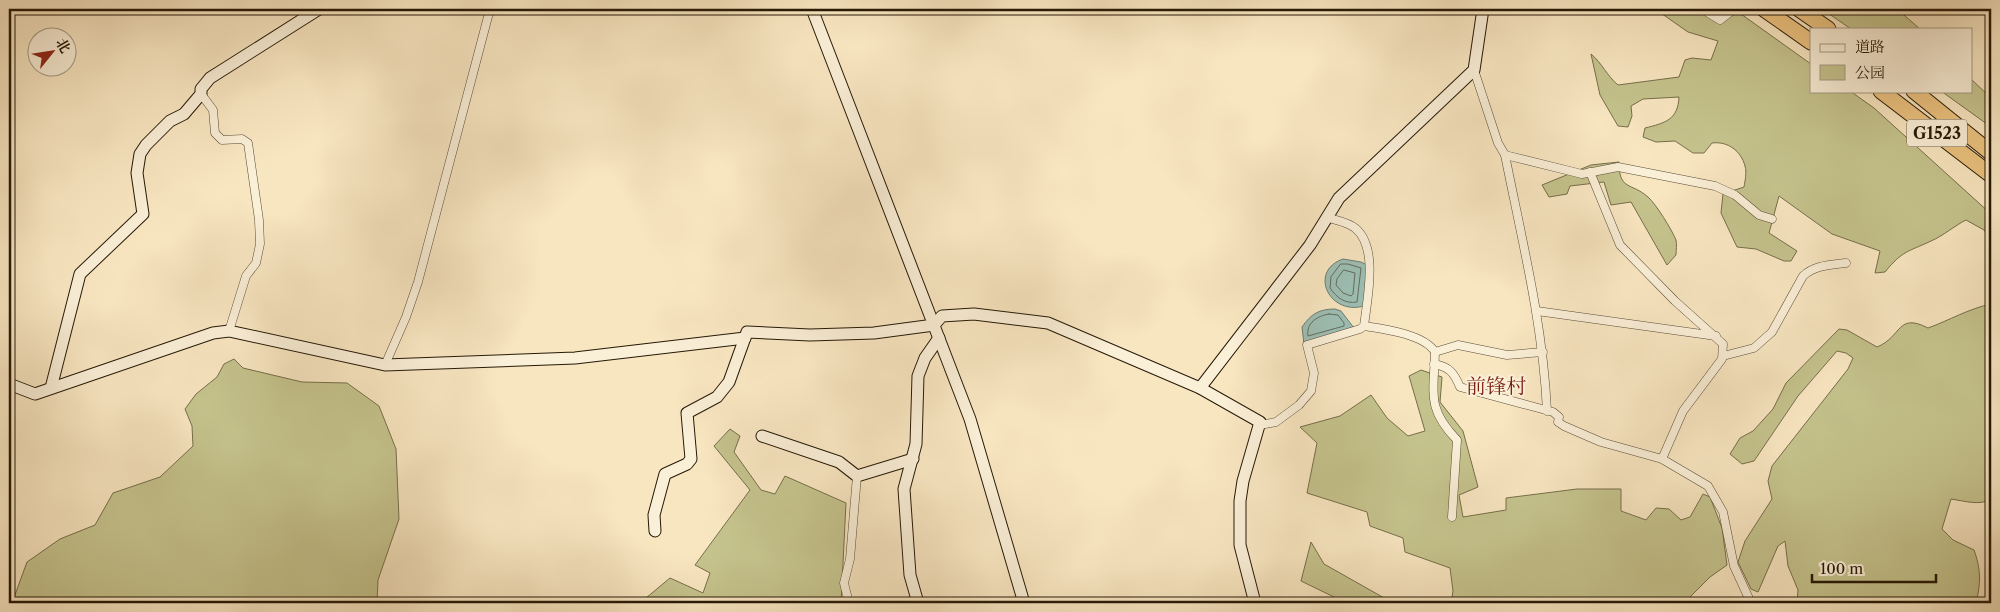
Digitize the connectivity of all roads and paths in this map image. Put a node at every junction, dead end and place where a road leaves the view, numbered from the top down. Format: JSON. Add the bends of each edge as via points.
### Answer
{"nodes":[{"id":1,"x":319,"y":9,"type":"edge"},
{"id":2,"x":490,"y":9,"type":"edge"},
{"id":3,"x":812,"y":9,"type":"edge"},
{"id":4,"x":1484,"y":9,"type":"edge"},
{"id":5,"x":1702,"y":9,"type":"edge"},
{"id":6,"x":1734,"y":9,"type":"edge"},
{"id":7,"x":1764,"y":9,"type":"edge"},
{"id":8,"x":1799,"y":9,"type":"edge"},
{"id":9,"x":1827,"y":28,"type":"edge"},
{"id":10,"x":1810,"y":41,"type":"edge"},
{"id":11,"x":1474,"y":70,"type":"junction"},
{"id":12,"x":1882,"y":92,"type":"edge"},
{"id":13,"x":1915,"y":92,"type":"edge"},
{"id":14,"x":201,"y":94,"type":"junction"},
{"id":15,"x":1991,"y":153,"type":"edge"},
{"id":16,"x":1505,"y":155,"type":"junction"},
{"id":17,"x":1590,"y":172,"type":"junction"},
{"id":18,"x":1991,"y":175,"type":"edge"},
{"id":19,"x":1326,"y":217,"type":"junction"},
{"id":20,"x":1772,"y":219,"type":"dead end"},
{"id":21,"x":1846,"y":263,"type":"dead end"},
{"id":22,"x":1537,"y":311,"type":"junction"},
{"id":23,"x":934,"y":325,"type":"junction"},
{"id":24,"x":1364,"y":326,"type":"junction"},
{"id":25,"x":229,"y":332,"type":"junction"},
{"id":26,"x":1716,"y":336,"type":"junction"},
{"id":27,"x":745,"y":338,"type":"junction"},
{"id":28,"x":939,"y":338,"type":"junction"},
{"id":29,"x":1435,"y":352,"type":"junction"},
{"id":30,"x":1543,"y":352,"type":"junction"},
{"id":31,"x":1722,"y":356,"type":"junction"},
{"id":32,"x":1434,"y":364,"type":"junction"},
{"id":33,"x":385,"y":365,"type":"junction"},
{"id":34,"x":9,"y":384,"type":"edge"},
{"id":35,"x":51,"y":388,"type":"junction"},
{"id":36,"x":1200,"y":388,"type":"junction"},
{"id":37,"x":1547,"y":411,"type":"junction"},
{"id":38,"x":1260,"y":425,"type":"junction"},
{"id":39,"x":762,"y":436,"type":"dead end"},
{"id":40,"x":913,"y":458,"type":"junction"},
{"id":41,"x":1662,"y":459,"type":"junction"},
{"id":42,"x":858,"y":476,"type":"junction"},
{"id":43,"x":1452,"y":517,"type":"dead end"},
{"id":44,"x":655,"y":531,"type":"dead end"},
{"id":45,"x":849,"y":603,"type":"edge"},
{"id":46,"x":918,"y":603,"type":"edge"},
{"id":47,"x":1024,"y":603,"type":"edge"},
{"id":48,"x":1254,"y":603,"type":"edge"},
{"id":49,"x":1751,"y":603,"type":"edge"}],
"edges":[{"from":1,"to":14,"type":"street","via":[[210,78]]},
{"from":2,"to":33,"type":"street","via":[[418,282]]},
{"from":3,"to":23,"type":"street"},
{"from":4,"to":11,"type":"street"},
{"from":5,"to":6,"type":"street","via":[[1720,20]]},
{"from":7,"to":10,"type":"highway"},
{"from":8,"to":9,"type":"highway"},
{"from":11,"to":16,"type":"street"},
{"from":11,"to":19,"type":"street","via":[[1339,198]]},
{"from":12,"to":18,"type":"highway","number":"G1523"},
{"from":13,"to":15,"type":"highway","number":"G1523"},
{"from":14,"to":25,"type":"street","via":[[212,110],[215,133],[222,140],[242,139],[248,143],[259,220],[260,244],[256,263],[246,276]]},
{"from":14,"to":35,"type":"street","via":[[140,154],[137,174],[143,214],[80,274]]},
{"from":16,"to":17,"type":"street","via":[[1582,174]]},
{"from":16,"to":22,"type":"street"},
{"from":17,"to":20,"type":"street","via":[[1618,167],[1715,186],[1735,196],[1759,215]]},
{"from":17,"to":26,"type":"street","via":[[1620,245],[1675,301]]},
{"from":19,"to":24,"type":"street","via":[[1354,226],[1365,242],[1370,278]]},
{"from":19,"to":36,"type":"street","via":[[1310,245]]},
{"from":21,"to":31,"type":"street","via":[[1819,266],[1808,272],[1772,332],[1754,348]]},
{"from":22,"to":26,"type":"street"},
{"from":22,"to":30,"type":"street"},
{"from":23,"to":27,"type":"street","via":[[865,333],[747,332]]},
{"from":23,"to":28,"type":"street"},
{"from":23,"to":36,"type":"street","via":[[942,316],[974,314],[1048,323]]},
{"from":24,"to":29,"type":"street","via":[[1392,330],[1428,345]]},
{"from":24,"to":38,"type":"street","via":[[1307,345],[1314,373],[1311,391],[1300,405],[1276,422]]},
{"from":25,"to":33,"type":"street"},
{"from":25,"to":35,"type":"street","via":[[213,334]]},
{"from":26,"to":31,"type":"street","via":[[1723,344]]},
{"from":27,"to":33,"type":"street","via":[[576,358]]},
{"from":27,"to":44,"type":"street","via":[[729,382],[717,397],[687,413],[691,459],[665,474],[654,515]]},
{"from":28,"to":40,"type":"street","via":[[925,358],[918,376]]},
{"from":28,"to":47,"type":"street","via":[[970,419]]},
{"from":29,"to":30,"type":"street","via":[[1458,345],[1507,355]]},
{"from":29,"to":32,"type":"street"},
{"from":30,"to":37,"type":"street"},
{"from":31,"to":41,"type":"street","via":[[1683,412]]},
{"from":32,"to":37,"type":"street","via":[[1454,372],[1460,387]]},
{"from":32,"to":43,"type":"street","via":[[1433,402],[1446,429],[1457,440]]},
{"from":34,"to":35,"type":"street","via":[[35,394]]},
{"from":36,"to":38,"type":"street","via":[[1258,420]]},
{"from":37,"to":41,"type":"street","via":[[1558,417],[1558,422],[1601,442]]},
{"from":38,"to":48,"type":"street","via":[[1240,501],[1240,545]]},
{"from":39,"to":42,"type":"street","via":[[838,462]]},
{"from":40,"to":42,"type":"street"},
{"from":40,"to":46,"type":"street","via":[[904,489],[910,575]]},
{"from":41,"to":49,"type":"street","via":[[1708,486],[1716,497],[1723,512],[1734,566]]},
{"from":42,"to":45,"type":"street","via":[[850,560],[844,583]]}]}
